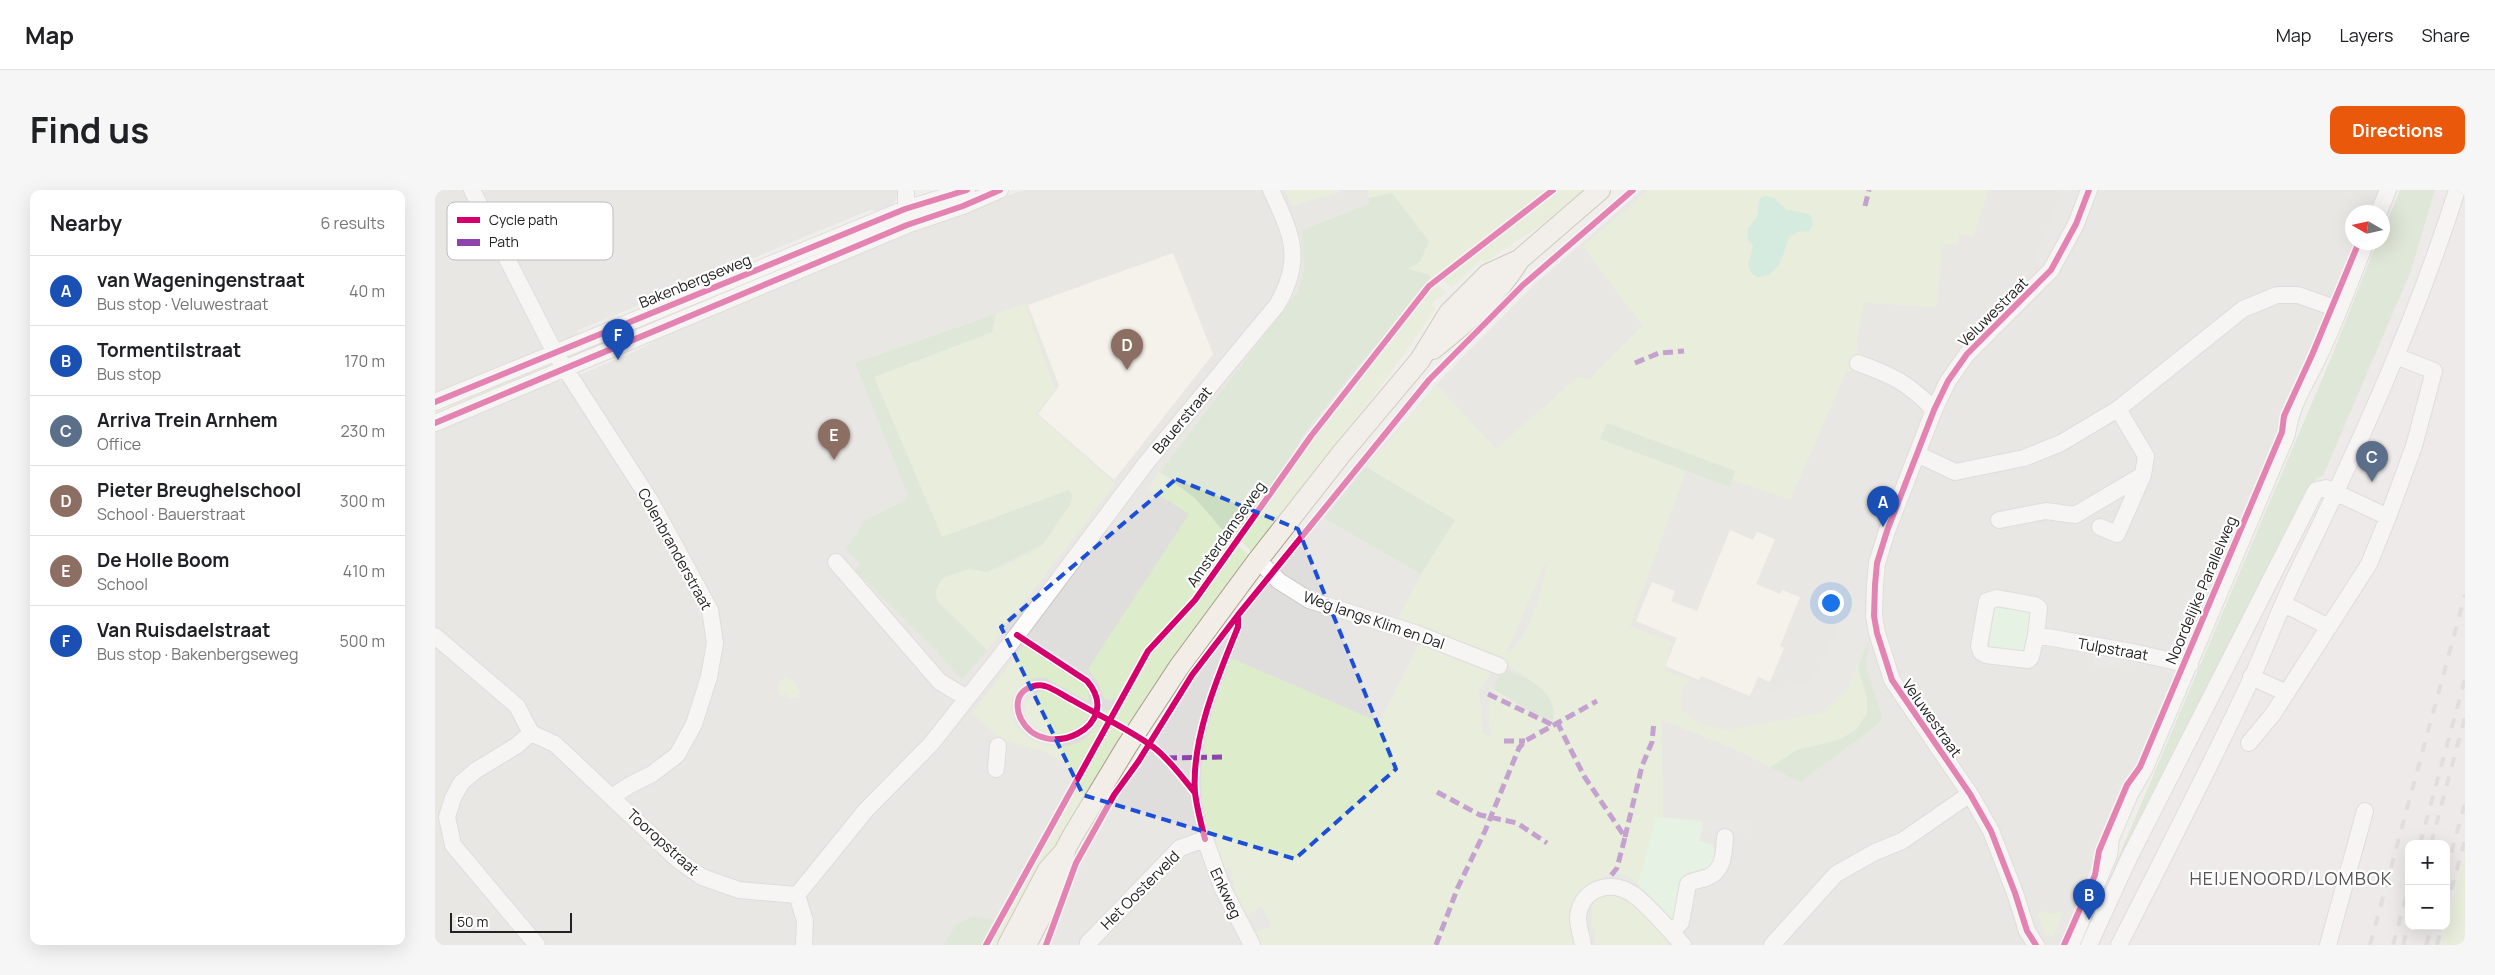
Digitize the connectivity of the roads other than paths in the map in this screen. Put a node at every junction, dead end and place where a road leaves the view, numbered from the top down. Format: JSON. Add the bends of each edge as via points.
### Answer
{"nodes":[{"id":1,"x":472,"y":190,"type":"edge"},
{"id":2,"x":906,"y":190,"type":"edge"},
{"id":3,"x":967,"y":190,"type":"edge"},
{"id":4,"x":1000,"y":190,"type":"edge"},
{"id":5,"x":1271,"y":190,"type":"edge"},
{"id":6,"x":1600,"y":190,"type":"edge"},
{"id":7,"x":2089,"y":190,"type":"edge"},
{"id":8,"x":2389,"y":190,"type":"edge"},
{"id":9,"x":2457,"y":190,"type":"edge"},
{"id":10,"x":478,"y":202,"type":"edge"},
{"id":11,"x":2382,"y":205,"type":"edge"},
{"id":12,"x":906,"y":217,"type":"junction"},
{"id":13,"x":2363,"y":250,"type":"edge"},
{"id":14,"x":508,"y":260,"type":"edge"},
{"id":15,"x":2339,"y":307,"type":"junction"},
{"id":16,"x":555,"y":353,"type":"junction"},
{"id":17,"x":2397,"y":356,"type":"junction"},
{"id":18,"x":1858,"y":362,"type":"dead end"},
{"id":19,"x":567,"y":370,"type":"junction"},
{"id":20,"x":435,"y":402,"type":"edge"},
{"id":21,"x":2118,"y":409,"type":"junction"},
{"id":22,"x":1934,"y":410,"type":"junction"},
{"id":23,"x":435,"y":423,"type":"edge"},
{"id":24,"x":1917,"y":454,"type":"junction"},
{"id":25,"x":2143,"y":475,"type":"junction"},
{"id":26,"x":2338,"y":492,"type":"junction"},
{"id":27,"x":2388,"y":517,"type":"junction"},
{"id":28,"x":1999,"y":520,"type":"dead end"},
{"id":29,"x":2099,"y":528,"type":"dead end"},
{"id":30,"x":1257,"y":560,"type":"junction"},
{"id":31,"x":836,"y":562,"type":"dead end"},
{"id":32,"x":2284,"y":604,"type":"junction"},
{"id":33,"x":2329,"y":627,"type":"junction"},
{"id":34,"x":2036,"y":635,"type":"junction"},
{"id":35,"x":435,"y":636,"type":"edge"},
{"id":36,"x":2190,"y":665,"type":"junction"},
{"id":37,"x":1499,"y":666,"type":"dead end"},
{"id":38,"x":2251,"y":677,"type":"junction"},
{"id":39,"x":2287,"y":693,"type":"junction"},
{"id":40,"x":967,"y":698,"type":"junction"},
{"id":41,"x":531,"y":733,"type":"junction"},
{"id":42,"x":2249,"y":744,"type":"dead end"},
{"id":43,"x":998,"y":746,"type":"dead end"},
{"id":44,"x":996,"y":769,"type":"dead end"},
{"id":45,"x":1970,"y":794,"type":"junction"},
{"id":46,"x":613,"y":796,"type":"junction"},
{"id":47,"x":2365,"y":811,"type":"dead end"},
{"id":48,"x":1725,"y":837,"type":"dead end"},
{"id":49,"x":1205,"y":839,"type":"joint"},
{"id":50,"x":1067,"y":848,"type":"junction"},
{"id":51,"x":797,"y":895,"type":"junction"},
{"id":52,"x":1678,"y":939,"type":"edge"},
{"id":53,"x":1088,"y":943,"type":"dead end"},
{"id":54,"x":537,"y":945,"type":"edge"},
{"id":55,"x":803,"y":945,"type":"edge"},
{"id":56,"x":1008,"y":945,"type":"edge"},
{"id":57,"x":1026,"y":945,"type":"edge"},
{"id":58,"x":1252,"y":945,"type":"edge"},
{"id":59,"x":1583,"y":945,"type":"edge"},
{"id":60,"x":1772,"y":945,"type":"edge"},
{"id":61,"x":2036,"y":945,"type":"edge"},
{"id":62,"x":2071,"y":945,"type":"edge"},
{"id":63,"x":2089,"y":945,"type":"edge"},
{"id":64,"x":2119,"y":945,"type":"edge"},
{"id":65,"x":2328,"y":945,"type":"edge"}],
"edges":[{"from":1,"to":10,"type":"street"},
{"from":2,"to":12,"type":"street"},
{"from":3,"to":12,"type":"street","name":"Bakenbergseweg"},
{"from":4,"to":12,"type":"street","name":"Bakenbergseweg","via":[[963,206]]},
{"from":5,"to":40,"type":"street","name":"Bauerstraat","via":[[1293,247],[1293,267],[1285,292],[1147,462]]},
{"from":6,"to":30,"type":"main road","via":[[1519,260],[1488,274],[1449,314],[1419,360]]},
{"from":7,"to":22,"type":"street","name":"Veluwestraat","via":[[2076,224],[2051,270],[1967,354],[1948,381]]},
{"from":8,"to":11,"type":"street"},
{"from":9,"to":17,"type":"street"},
{"from":12,"to":16,"type":"street","name":"Bakenbergseweg"},
{"from":12,"to":19,"type":"street","name":"Bakenbergseweg"},
{"from":13,"to":15,"type":"street","name":"Noordelijke Parallelweg"},
{"from":14,"to":16,"type":"street"},
{"from":15,"to":21,"type":"street","via":[[2298,295],[2277,295],[2243,309]]},
{"from":15,"to":36,"type":"street","name":"Noordelijke Parallelweg","via":[[2317,361],[2300,390],[2287,434]]},
{"from":16,"to":19,"type":"street"},
{"from":16,"to":20,"type":"street","name":"Bakenbergseweg"},
{"from":17,"to":26,"type":"street"},
{"from":17,"to":27,"type":"street","via":[[2433,371],[2414,446]]},
{"from":18,"to":22,"type":"street","via":[[1914,389]]},
{"from":19,"to":23,"type":"street","name":"Bakenbergseweg"},
{"from":19,"to":46,"type":"street","name":"Colenbranderstraat","via":[[650,500],[710,610],[715,644],[709,677],[693,724],[677,755],[652,774]]},
{"from":21,"to":24,"type":"street","via":[[2061,443],[2024,458],[1976,470],[1955,472]]},
{"from":21,"to":25,"type":"street","via":[[2146,456]]},
{"from":22,"to":24,"type":"street","name":"Veluwestraat"},
{"from":24,"to":45,"type":"street","name":"Veluwestraat","via":[[1877,563],[1874,616],[1892,680]]},
{"from":25,"to":28,"type":"street","via":[[2075,515],[2046,511]]},
{"from":25,"to":29,"type":"street","via":[[2117,534]]},
{"from":26,"to":27,"type":"street"},
{"from":26,"to":32,"type":"street"},
{"from":26,"to":63,"type":"street","via":[[2326,488],[2316,490],[2129,858]]},
{"from":27,"to":33,"type":"street","via":[[2369,564]]},
{"from":30,"to":37,"type":"street","name":"Weg langs Klim en Dal","via":[[1279,582],[1309,600],[1415,633]]},
{"from":30,"to":50,"type":"main road","via":[[1132,738]]},
{"from":31,"to":40,"type":"street","via":[[940,682]]},
{"from":32,"to":33,"type":"street"},
{"from":32,"to":38,"type":"street"},
{"from":33,"to":39,"type":"street"},
{"from":34,"to":34,"type":"street","via":[[2028,660],[1981,652],[1979,646],[1987,601],[1997,598],[2035,605],[2039,608]]},
{"from":34,"to":36,"type":"street","name":"Tulpstraat"},
{"from":35,"to":41,"type":"street","via":[[517,706]]},
{"from":36,"to":62,"type":"street","name":"Noordelijke Parallelweg","via":[[2111,838],[2109,855]]},
{"from":38,"to":39,"type":"street"},
{"from":38,"to":64,"type":"street"},
{"from":39,"to":42,"type":"street"},
{"from":40,"to":51,"type":"street","via":[[931,744],[866,810]]},
{"from":41,"to":46,"type":"street","name":"Tooropstraat","via":[[555,744]]},
{"from":41,"to":54,"type":"street","via":[[461,783],[447,817],[453,845]]},
{"from":43,"to":44,"type":"street"},
{"from":45,"to":60,"type":"street","via":[[1902,840],[1836,874]]},
{"from":45,"to":61,"type":"street","name":"Veluwestraat","via":[[1994,838],[2027,932]]},
{"from":46,"to":51,"type":"street","name":"Tooropstraat","via":[[678,860],[702,877],[739,890]]},
{"from":47,"to":65,"type":"street"},
{"from":48,"to":52,"type":"street","via":[[1723,860],[1717,871],[1688,884]]},
{"from":49,"to":53,"type":"street","name":"Het Oosterveld","via":[[1180,848]]},
{"from":49,"to":58,"type":"street","name":"Enkweg","via":[[1222,887]]},
{"from":50,"to":56,"type":"main road","via":[[1048,870]]},
{"from":50,"to":57,"type":"main road","via":[[1057,886]]},
{"from":51,"to":55,"type":"street","via":[[805,921]]},
{"from":52,"to":59,"type":"street","via":[[1632,893],[1613,886],[1588,894],[1581,904],[1578,920]]}]}
